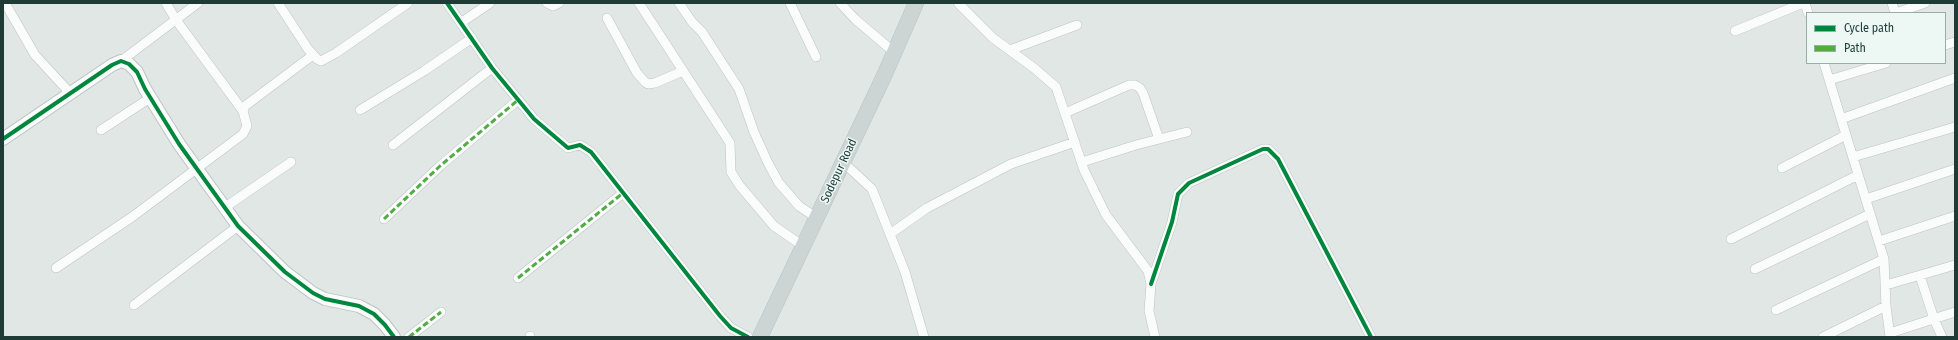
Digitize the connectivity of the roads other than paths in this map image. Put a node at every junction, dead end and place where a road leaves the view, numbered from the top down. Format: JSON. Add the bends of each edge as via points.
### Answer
{"nodes":[{"id":1,"x":5,"y":3,"type":"edge"},
{"id":2,"x":166,"y":3,"type":"edge"},
{"id":3,"x":198,"y":3,"type":"edge"},
{"id":4,"x":408,"y":3,"type":"edge"},
{"id":5,"x":447,"y":3,"type":"edge"},
{"id":6,"x":490,"y":3,"type":"edge"},
{"id":7,"x":547,"y":3,"type":"edge"},
{"id":8,"x":559,"y":3,"type":"edge"},
{"id":9,"x":639,"y":3,"type":"edge"},
{"id":10,"x":679,"y":3,"type":"edge"},
{"id":11,"x":790,"y":3,"type":"edge"},
{"id":12,"x":840,"y":3,"type":"edge"},
{"id":13,"x":916,"y":3,"type":"edge"},
{"id":14,"x":958,"y":3,"type":"edge"},
{"id":15,"x":1804,"y":3,"type":"edge"},
{"id":16,"x":1925,"y":3,"type":"edge"},
{"id":17,"x":279,"y":4,"type":"edge"},
{"id":18,"x":1898,"y":12,"type":"edge"},
{"id":19,"x":607,"y":18,"type":"dead end"},
{"id":20,"x":176,"y":20,"type":"junction"},
{"id":21,"x":462,"y":22,"type":"junction"},
{"id":22,"x":1077,"y":25,"type":"dead end"},
{"id":23,"x":1735,"y":31,"type":"dead end"},
{"id":24,"x":472,"y":38,"type":"junction"},
{"id":25,"x":1010,"y":50,"type":"junction"},
{"id":26,"x":895,"y":52,"type":"junction"},
{"id":27,"x":313,"y":55,"type":"junction"},
{"id":28,"x":816,"y":57,"type":"dead end"},
{"id":29,"x":121,"y":61,"type":"junction"},
{"id":30,"x":1824,"y":64,"type":"edge"},
{"id":31,"x":1883,"y":64,"type":"edge"},
{"id":32,"x":492,"y":68,"type":"junction"},
{"id":33,"x":683,"y":72,"type":"junction"},
{"id":34,"x":1955,"y":78,"type":"edge"},
{"id":35,"x":1829,"y":80,"type":"junction"},
{"id":36,"x":70,"y":93,"type":"junction"},
{"id":37,"x":150,"y":98,"type":"junction"},
{"id":38,"x":518,"y":100,"type":"junction"},
{"id":39,"x":360,"y":110,"type":"dead end"},
{"id":40,"x":243,"y":111,"type":"junction"},
{"id":41,"x":1065,"y":112,"type":"junction"},
{"id":42,"x":1841,"y":119,"type":"junction"},
{"id":43,"x":1955,"y":127,"type":"edge"},
{"id":44,"x":101,"y":130,"type":"dead end"},
{"id":45,"x":1187,"y":132,"type":"dead end"},
{"id":46,"x":1846,"y":135,"type":"junction"},
{"id":47,"x":3,"y":139,"type":"edge"},
{"id":48,"x":1159,"y":139,"type":"junction"},
{"id":49,"x":1075,"y":142,"type":"junction"},
{"id":50,"x":393,"y":145,"type":"dead end"},
{"id":51,"x":1853,"y":157,"type":"junction"},
{"id":52,"x":291,"y":162,"type":"dead end"},
{"id":53,"x":843,"y":162,"type":"junction"},
{"id":54,"x":1082,"y":162,"type":"junction"},
{"id":55,"x":195,"y":168,"type":"junction"},
{"id":56,"x":1782,"y":168,"type":"dead end"},
{"id":57,"x":1955,"y":169,"type":"edge"},
{"id":58,"x":1858,"y":175,"type":"junction"},
{"id":59,"x":623,"y":193,"type":"junction"},
{"id":60,"x":1866,"y":199,"type":"junction"},
{"id":61,"x":224,"y":208,"type":"junction"},
{"id":62,"x":1870,"y":214,"type":"junction"},
{"id":63,"x":1955,"y":216,"type":"edge"},
{"id":64,"x":817,"y":218,"type":"junction"},
{"id":65,"x":384,"y":219,"type":"dead end"},
{"id":66,"x":238,"y":226,"type":"junction"},
{"id":67,"x":890,"y":234,"type":"junction"},
{"id":68,"x":1731,"y":239,"type":"dead end"},
{"id":69,"x":1879,"y":241,"type":"junction"},
{"id":70,"x":803,"y":246,"type":"junction"},
{"id":71,"x":1884,"y":259,"type":"junction"},
{"id":72,"x":1955,"y":265,"type":"edge"},
{"id":73,"x":56,"y":268,"type":"dead end"},
{"id":74,"x":1755,"y":269,"type":"dead end"},
{"id":75,"x":1920,"y":276,"type":"junction"},
{"id":76,"x":518,"y":278,"type":"dead end"},
{"id":77,"x":1151,"y":284,"type":"junction"},
{"id":78,"x":1886,"y":285,"type":"junction"},
{"id":79,"x":134,"y":305,"type":"dead end"},
{"id":80,"x":1886,"y":306,"type":"junction"},
{"id":81,"x":1776,"y":310,"type":"dead end"},
{"id":82,"x":441,"y":312,"type":"dead end"},
{"id":83,"x":1955,"y":312,"type":"edge"},
{"id":84,"x":1934,"y":319,"type":"junction"},
{"id":85,"x":1890,"y":335,"type":"edge"},
{"id":86,"x":394,"y":337,"type":"edge"},
{"id":87,"x":410,"y":337,"type":"edge"},
{"id":88,"x":748,"y":337,"type":"edge"},
{"id":89,"x":760,"y":337,"type":"edge"},
{"id":90,"x":924,"y":337,"type":"edge"},
{"id":91,"x":1155,"y":337,"type":"edge"},
{"id":92,"x":1371,"y":337,"type":"edge"},
{"id":93,"x":1823,"y":337,"type":"edge"},
{"id":94,"x":1942,"y":337,"type":"edge"}],
"edges":[{"from":1,"to":36,"type":"street","via":[[35,55]]},
{"from":2,"to":20,"type":"street"},
{"from":3,"to":20,"type":"street"},
{"from":4,"to":27,"type":"street","via":[[326,60],[321,61]]},
{"from":5,"to":21,"type":"street"},
{"from":6,"to":21,"type":"street"},
{"from":7,"to":8,"type":"street","via":[[553,6]]},
{"from":9,"to":33,"type":"street"},
{"from":10,"to":64,"type":"street","via":[[702,32],[739,89],[754,132],[779,183],[799,206]]},
{"from":11,"to":28,"type":"street"},
{"from":12,"to":26,"type":"street"},
{"from":13,"to":26,"type":"main road","name":"Sodepur Road"},
{"from":14,"to":25,"type":"street","via":[[993,38]]},
{"from":15,"to":23,"type":"street"},
{"from":16,"to":18,"type":"street"},
{"from":17,"to":27,"type":"street"},
{"from":19,"to":33,"type":"street","via":[[637,73],[645,82],[655,83]]},
{"from":20,"to":29,"type":"street"},
{"from":20,"to":40,"type":"street"},
{"from":21,"to":24,"type":"street"},
{"from":22,"to":25,"type":"street"},
{"from":24,"to":32,"type":"street"},
{"from":24,"to":39,"type":"street"},
{"from":25,"to":41,"type":"street","via":[[1056,87]]},
{"from":26,"to":53,"type":"main road","name":"Sodepur Road"},
{"from":27,"to":40,"type":"street","via":[[245,106]]},
{"from":29,"to":36,"type":"street"},
{"from":29,"to":37,"type":"street","via":[[129,64],[137,72]]},
{"from":30,"to":35,"type":"street"},
{"from":31,"to":35,"type":"street"},
{"from":32,"to":38,"type":"street"},
{"from":32,"to":50,"type":"street"},
{"from":33,"to":70,"type":"street","via":[[730,143],[731,172],[740,186],[774,226]]},
{"from":34,"to":42,"type":"street"},
{"from":35,"to":42,"type":"street"},
{"from":36,"to":47,"type":"street"},
{"from":37,"to":44,"type":"street"},
{"from":37,"to":55,"type":"street"},
{"from":38,"to":59,"type":"street","via":[[534,120],[568,148],[580,145],[591,152]]},
{"from":38,"to":65,"type":"street","via":[[440,166]]},
{"from":40,"to":55,"type":"street","via":[[246,130]]},
{"from":41,"to":48,"type":"street","via":[[1129,85],[1135,85],[1143,93]]},
{"from":41,"to":49,"type":"street"},
{"from":42,"to":46,"type":"street"},
{"from":43,"to":51,"type":"street"},
{"from":45,"to":48,"type":"street"},
{"from":46,"to":51,"type":"street"},
{"from":46,"to":56,"type":"street"},
{"from":48,"to":54,"type":"street"},
{"from":49,"to":54,"type":"street"},
{"from":49,"to":67,"type":"street","via":[[1011,164],[927,208]]},
{"from":51,"to":58,"type":"street"},
{"from":52,"to":61,"type":"street"},
{"from":53,"to":64,"type":"main road","name":"Sodepur Road"},
{"from":53,"to":67,"type":"street","via":[[872,189]]},
{"from":54,"to":77,"type":"street","via":[[1106,215],[1148,271]]},
{"from":55,"to":61,"type":"street"},
{"from":55,"to":73,"type":"street","via":[[132,217]]},
{"from":57,"to":60,"type":"street"},
{"from":58,"to":60,"type":"street"},
{"from":58,"to":68,"type":"street"},
{"from":59,"to":76,"type":"street"},
{"from":59,"to":88,"type":"street","via":[[720,316],[731,328]]},
{"from":60,"to":62,"type":"street"},
{"from":61,"to":66,"type":"street"},
{"from":62,"to":69,"type":"street"},
{"from":62,"to":74,"type":"street"},
{"from":63,"to":69,"type":"street"},
{"from":64,"to":70,"type":"main road","name":"Sodepur Road"},
{"from":66,"to":79,"type":"street"},
{"from":66,"to":86,"type":"street","via":[[285,272],[313,293],[325,299],[359,306],[374,314]]},
{"from":67,"to":90,"type":"street","via":[[905,272]]},
{"from":69,"to":71,"type":"street"},
{"from":70,"to":89,"type":"main road","name":"Sodepur Road"},
{"from":71,"to":78,"type":"street"},
{"from":71,"to":81,"type":"street"},
{"from":72,"to":75,"type":"street"},
{"from":75,"to":78,"type":"street"},
{"from":75,"to":84,"type":"street"},
{"from":77,"to":91,"type":"street","via":[[1149,311]]},
{"from":77,"to":92,"type":"street","via":[[1172,222],[1178,194],[1189,183],[1268,149],[1278,158]]},
{"from":78,"to":80,"type":"street"},
{"from":80,"to":85,"type":"street"},
{"from":80,"to":93,"type":"street"},
{"from":82,"to":87,"type":"street"},
{"from":83,"to":84,"type":"street"},
{"from":84,"to":85,"type":"street"},
{"from":84,"to":94,"type":"street"}]}
